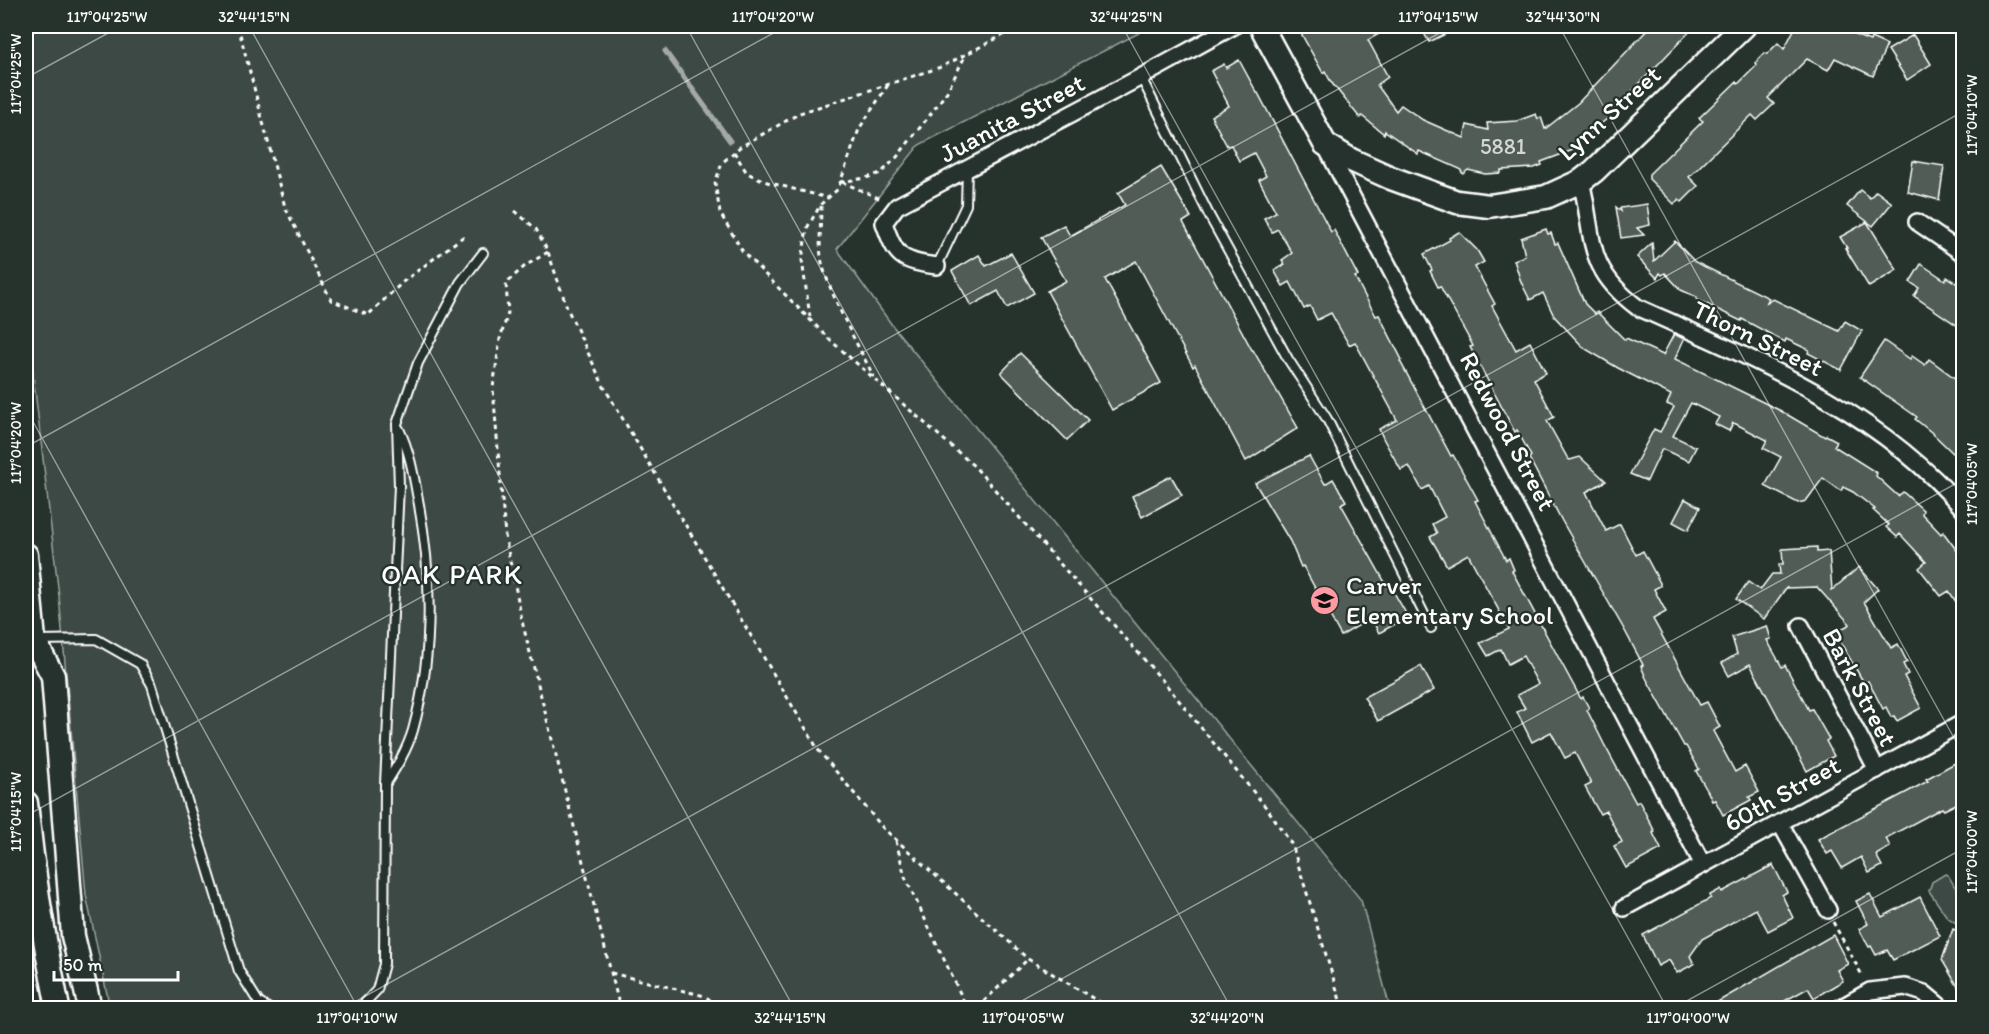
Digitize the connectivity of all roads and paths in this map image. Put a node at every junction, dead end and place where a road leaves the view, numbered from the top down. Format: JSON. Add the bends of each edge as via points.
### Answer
{"nodes":[{"id":1,"x":238,"y":26,"type":"edge"},
{"id":2,"x":1021,"y":26,"type":"edge"},
{"id":3,"x":1234,"y":26,"type":"edge"},
{"id":4,"x":1261,"y":26,"type":"edge"},
{"id":5,"x":1744,"y":26,"type":"edge"},
{"id":6,"x":966,"y":54,"type":"junction"},
{"id":7,"x":1141,"y":77,"type":"junction"},
{"id":8,"x":889,"y":84,"type":"junction"},
{"id":9,"x":1324,"y":144,"type":"junction"},
{"id":10,"x":734,"y":152,"type":"junction"},
{"id":11,"x":967,"y":169,"type":"junction"},
{"id":12,"x":1581,"y":181,"type":"junction"},
{"id":13,"x":840,"y":182,"type":"junction"},
{"id":14,"x":828,"y":198,"type":"junction"},
{"id":15,"x":821,"y":204,"type":"junction"},
{"id":16,"x":897,"y":206,"type":"junction"},
{"id":17,"x":515,"y":211,"type":"dead end"},
{"id":18,"x":1917,"y":222,"type":"dead end"},
{"id":19,"x":464,"y":236,"type":"dead end"},
{"id":20,"x":548,"y":252,"type":"junction"},
{"id":21,"x":483,"y":253,"type":"dead end"},
{"id":22,"x":1964,"y":254,"type":"edge"},
{"id":23,"x":937,"y":266,"type":"joint"},
{"id":24,"x":810,"y":319,"type":"junction"},
{"id":25,"x":874,"y":379,"type":"junction"},
{"id":26,"x":397,"y":424,"type":"junction"},
{"id":27,"x":1964,"y":510,"type":"edge"},
{"id":28,"x":26,"y":555,"type":"edge"},
{"id":29,"x":1801,"y":626,"type":"dead end"},
{"id":30,"x":1431,"y":628,"type":"dead end"},
{"id":31,"x":28,"y":646,"type":"edge"},
{"id":32,"x":1964,"y":722,"type":"edge"},
{"id":33,"x":1877,"y":770,"type":"junction"},
{"id":34,"x":385,"y":784,"type":"junction"},
{"id":35,"x":26,"y":803,"type":"edge"},
{"id":36,"x":1780,"y":823,"type":"junction"},
{"id":37,"x":896,"y":839,"type":"junction"},
{"id":38,"x":1703,"y":865,"type":"junction"},
{"id":39,"x":1624,"y":908,"type":"dead end"},
{"id":40,"x":1828,"y":910,"type":"joint"},
{"id":41,"x":1028,"y":958,"type":"junction"},
{"id":42,"x":611,"y":973,"type":"junction"},
{"id":43,"x":1870,"y":991,"type":"junction"},
{"id":44,"x":58,"y":1008,"type":"edge"},
{"id":45,"x":90,"y":1008,"type":"edge"},
{"id":46,"x":268,"y":1008,"type":"edge"},
{"id":47,"x":360,"y":1008,"type":"edge"},
{"id":48,"x":620,"y":1008,"type":"edge"},
{"id":49,"x":720,"y":1008,"type":"edge"},
{"id":50,"x":967,"y":1008,"type":"edge"},
{"id":51,"x":977,"y":1008,"type":"edge"},
{"id":52,"x":1109,"y":1008,"type":"edge"},
{"id":53,"x":1340,"y":1008,"type":"edge"},
{"id":54,"x":1840,"y":1008,"type":"edge"},
{"id":55,"x":1942,"y":1008,"type":"edge"}],
"edges":[{"from":1,"to":19,"type":"path","via":[[285,207],[331,300],[368,315],[404,281]]},
{"from":2,"to":6,"type":"path"},
{"from":3,"to":7,"type":"street","name":"Juanita Street"},
{"from":4,"to":9,"type":"main road","name":"Redwood Street"},
{"from":5,"to":12,"type":"main road","name":"Lynn Street"},
{"from":6,"to":8,"type":"path","via":[[941,67]]},
{"from":6,"to":13,"type":"path","via":[[948,90],[897,157],[881,173]]},
{"from":7,"to":11,"type":"street","name":"Juanita Street"},
{"from":7,"to":30,"type":"lane","via":[[1221,237],[1287,359],[1326,420]]},
{"from":8,"to":10,"type":"path","via":[[800,113]]},
{"from":8,"to":13,"type":"path","via":[[860,129]]},
{"from":9,"to":12,"type":"main road","name":"Lynn Street","via":[[1391,178],[1457,202],[1489,206],[1546,197]]},
{"from":9,"to":38,"type":"street","name":"Redwood Street"},
{"from":10,"to":14,"type":"path","via":[[747,173]]},
{"from":10,"to":24,"type":"path","via":[[722,163],[715,183],[720,213],[743,252]]},
{"from":11,"to":16,"type":"street","name":"Juanita Street"},
{"from":11,"to":23,"type":"lane","via":[[966,205]]},
{"from":12,"to":27,"type":"street","name":"Thorn Street","via":[[1589,235],[1598,261],[1625,298],[1764,364],[1866,422],[1930,475]]},
{"from":13,"to":14,"type":"path"},
{"from":13,"to":16,"type":"path"},
{"from":14,"to":15,"type":"path"},
{"from":15,"to":24,"type":"path","via":[[807,228],[802,260]]},
{"from":15,"to":25,"type":"path","via":[[823,265]]},
{"from":16,"to":23,"type":"street","via":[[884,223],[894,250],[914,263]]},
{"from":17,"to":20,"type":"path","via":[[536,229]]},
{"from":18,"to":22,"type":"street"},
{"from":20,"to":37,"type":"path","via":[[568,310],[610,397],[819,751]]},
{"from":20,"to":42,"type":"path","via":[[506,283],[508,313],[493,388],[505,536],[523,625]]},
{"from":21,"to":26,"type":"lane","via":[[460,283],[418,363]]},
{"from":24,"to":25,"type":"path"},
{"from":25,"to":53,"type":"path","via":[[975,467],[1163,681],[1269,811],[1292,845]]},
{"from":26,"to":34,"type":"lane","via":[[399,486]]},
{"from":26,"to":34,"type":"lane","via":[[409,451],[423,521],[429,593],[424,672],[413,730],[402,759]]},
{"from":28,"to":31,"type":"main road"},
{"from":29,"to":33,"type":"street","name":"Bark Street"},
{"from":31,"to":45,"type":"main road","via":[[53,676],[73,936]]},
{"from":31,"to":46,"type":"lane","via":[[96,639],[140,664],[152,685],[239,971],[259,1003]]},
{"from":32,"to":33,"type":"street","name":"60th Street"},
{"from":33,"to":36,"type":"street","name":"60th Street"},
{"from":34,"to":47,"type":"lane","via":[[384,964],[377,990]]},
{"from":35,"to":44,"type":"main road","via":[[32,862]]},
{"from":36,"to":38,"type":"street","name":"60th Street"},
{"from":36,"to":40,"type":"street"},
{"from":37,"to":41,"type":"path"},
{"from":37,"to":50,"type":"path","via":[[905,877]]},
{"from":38,"to":39,"type":"street","name":"60th Street"},
{"from":40,"to":43,"type":"path"},
{"from":41,"to":51,"type":"path"},
{"from":41,"to":52,"type":"path"},
{"from":42,"to":48,"type":"path"},
{"from":42,"to":49,"type":"path","via":[[705,996]]},
{"from":43,"to":54,"type":"street"},
{"from":43,"to":55,"type":"street","via":[[1905,987],[1924,993]]}]}
